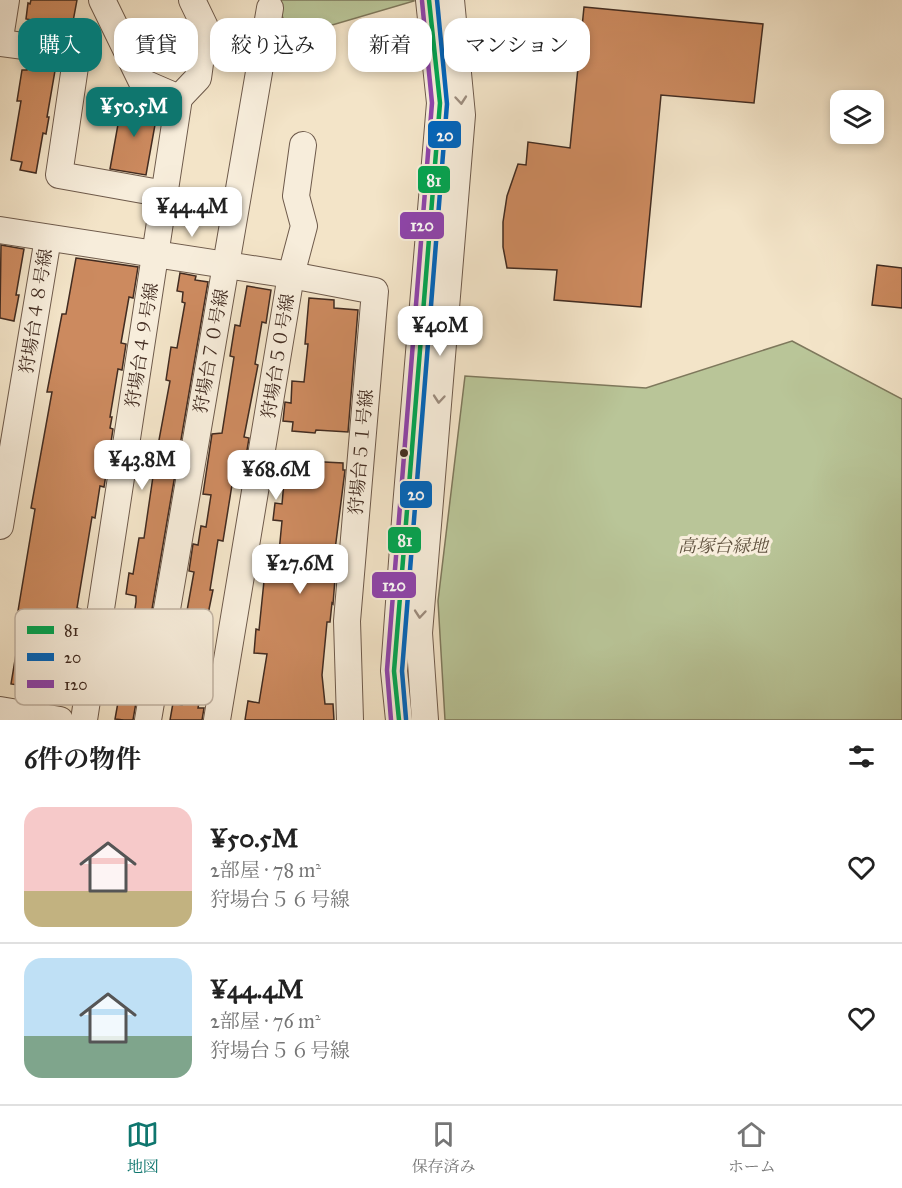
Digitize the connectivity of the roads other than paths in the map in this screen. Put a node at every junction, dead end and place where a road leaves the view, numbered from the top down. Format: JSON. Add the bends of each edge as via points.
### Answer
{"nodes":[{"id":1,"x":6,"y":0,"type":"edge"},
{"id":2,"x":102,"y":0,"type":"edge"},
{"id":3,"x":192,"y":0,"type":"edge"},
{"id":4,"x":429,"y":0,"type":"edge"},
{"id":5,"x":451,"y":0,"type":"edge"},
{"id":6,"x":270,"y":8,"type":"dead end"},
{"id":7,"x":0,"y":38,"type":"edge"},
{"id":8,"x":0,"y":43,"type":"edge"},
{"id":9,"x":179,"y":98,"type":"junction"},
{"id":10,"x":303,"y":145,"type":"dead end"},
{"id":11,"x":165,"y":194,"type":"junction"},
{"id":12,"x":0,"y":230,"type":"edge"},
{"id":13,"x":48,"y":238,"type":"junction"},
{"id":14,"x":157,"y":255,"type":"junction"},
{"id":15,"x":225,"y":265,"type":"junction"},
{"id":16,"x":291,"y":275,"type":"junction"},
{"id":17,"x":0,"y":526,"type":"edge"},
{"id":18,"x":101,"y":609,"type":"edge"},
{"id":19,"x":167,"y":609,"type":"edge"},
{"id":20,"x":86,"y":705,"type":"edge"},
{"id":21,"x":151,"y":705,"type":"edge"},
{"id":22,"x":0,"y":710,"type":"edge"},
{"id":23,"x":60,"y":720,"type":"edge"},
{"id":24,"x":84,"y":720,"type":"edge"},
{"id":25,"x":148,"y":720,"type":"edge"},
{"id":26,"x":217,"y":720,"type":"edge"},
{"id":27,"x":350,"y":720,"type":"edge"},
{"id":28,"x":399,"y":720,"type":"edge"},
{"id":29,"x":425,"y":720,"type":"edge"}],
"edges":[{"from":1,"to":7,"type":"street"},
{"from":2,"to":9,"type":"street","via":[[142,82]]},
{"from":3,"to":9,"type":"street","via":[[205,27],[198,78]]},
{"from":4,"to":28,"type":"street","via":[[440,103],[394,671]]},
{"from":5,"to":29,"type":"street","one_way":true,"via":[[462,115],[418,633]]},
{"from":6,"to":15,"type":"street","name":"狩場台７０号線"},
{"from":8,"to":11,"type":"street","via":[[77,53],[59,175]]},
{"from":9,"to":11,"type":"street","name":"狩場台４９号線"},
{"from":10,"to":16,"type":"street","name":"狩場台５０号線","via":[[296,196],[304,226]]},
{"from":11,"to":14,"type":"street","name":"狩場台４９号線"},
{"from":12,"to":13,"type":"street"},
{"from":13,"to":14,"type":"street"},
{"from":13,"to":17,"type":"street","name":"狩場台４８号線"},
{"from":14,"to":15,"type":"street"},
{"from":14,"to":18,"type":"street","name":"狩場台４９号線"},
{"from":15,"to":16,"type":"street"},
{"from":15,"to":19,"type":"street","name":"狩場台７０号線"},
{"from":16,"to":26,"type":"street","name":"狩場台５０号線"},
{"from":16,"to":27,"type":"street","name":"狩場台５１号線","via":[[375,291],[347,621]]},
{"from":20,"to":24,"type":"street","name":"狩場台４９号線"},
{"from":21,"to":25,"type":"street","name":"狩場台７０号線"},
{"from":22,"to":23,"type":"street"}]}
